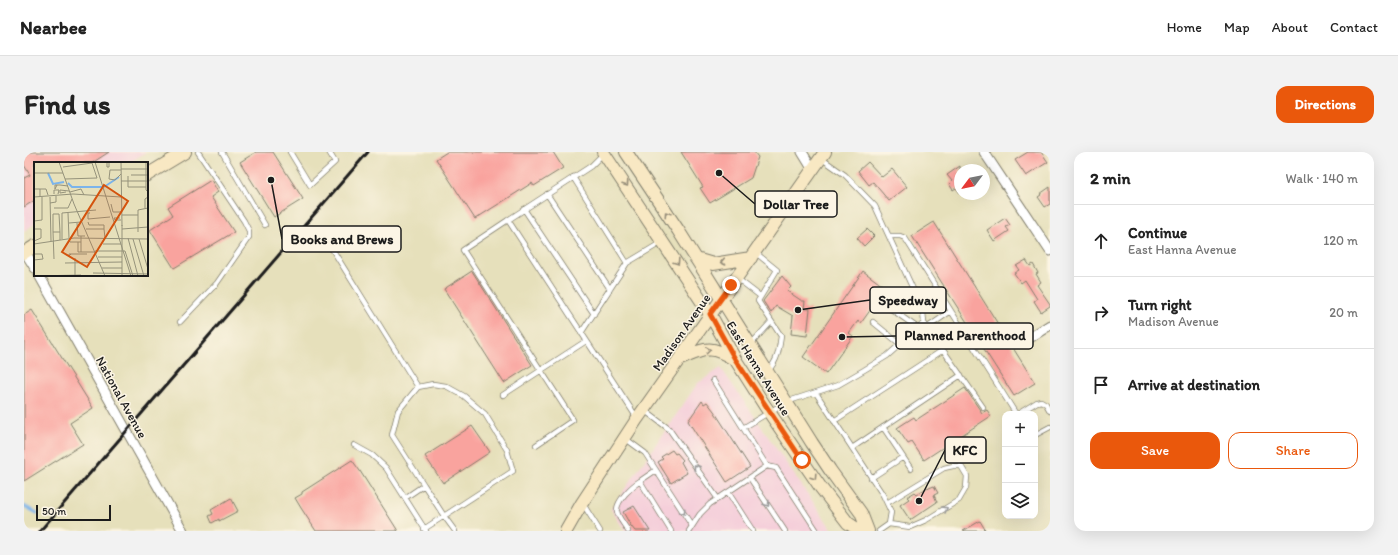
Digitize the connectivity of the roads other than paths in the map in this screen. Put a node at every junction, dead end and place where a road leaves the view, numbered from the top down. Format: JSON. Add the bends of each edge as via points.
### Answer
{"nodes":[{"id":1,"x":185,"y":152,"type":"edge"},
{"id":2,"x":198,"y":152,"type":"edge"},
{"id":3,"x":222,"y":152,"type":"edge"},
{"id":4,"x":290,"y":152,"type":"edge"},
{"id":5,"x":329,"y":152,"type":"edge"},
{"id":6,"x":605,"y":152,"type":"edge"},
{"id":7,"x":626,"y":152,"type":"edge"},
{"id":8,"x":802,"y":152,"type":"edge"},
{"id":9,"x":984,"y":152,"type":"edge"},
{"id":10,"x":823,"y":155,"type":"edge"},
{"id":11,"x":813,"y":170,"type":"junction"},
{"id":12,"x":148,"y":175,"type":"edge"},
{"id":13,"x":573,"y":177,"type":"junction"},
{"id":14,"x":547,"y":194,"type":"junction"},
{"id":15,"x":524,"y":209,"type":"junction"},
{"id":16,"x":508,"y":220,"type":"junction"},
{"id":17,"x":265,"y":225,"type":"dead end"},
{"id":18,"x":324,"y":236,"type":"dead end"},
{"id":19,"x":889,"y":236,"type":"junction"},
{"id":20,"x":663,"y":241,"type":"junction"},
{"id":21,"x":28,"y":251,"type":"edge"},
{"id":22,"x":1050,"y":251,"type":"edge"},
{"id":23,"x":753,"y":255,"type":"junction"},
{"id":24,"x":696,"y":259,"type":"junction"},
{"id":25,"x":627,"y":263,"type":"junction"},
{"id":26,"x":34,"y":266,"type":"edge"},
{"id":27,"x":40,"y":276,"type":"edge"},
{"id":28,"x":736,"y":278,"type":"junction"},
{"id":29,"x":610,"y":289,"type":"junction"},
{"id":30,"x":760,"y":296,"type":"junction"},
{"id":31,"x":721,"y":299,"type":"junction"},
{"id":32,"x":882,"y":302,"type":"dead end"},
{"id":33,"x":951,"y":311,"type":"junction"},
{"id":34,"x":594,"y":314,"type":"junction"},
{"id":35,"x":710,"y":314,"type":"junction"},
{"id":36,"x":180,"y":322,"type":"dead end"},
{"id":37,"x":771,"y":322,"type":"junction"},
{"id":38,"x":872,"y":322,"type":"dead end"},
{"id":39,"x":924,"y":323,"type":"junction"},
{"id":40,"x":1050,"y":325,"type":"edge"},
{"id":41,"x":928,"y":327,"type":"junction"},
{"id":42,"x":918,"y":328,"type":"junction"},
{"id":43,"x":581,"y":333,"type":"junction"},
{"id":44,"x":1028,"y":339,"type":"dead end"},
{"id":45,"x":586,"y":341,"type":"junction"},
{"id":46,"x":900,"y":344,"type":"junction"},
{"id":47,"x":750,"y":345,"type":"junction"},
{"id":48,"x":943,"y":350,"type":"junction"},
{"id":49,"x":680,"y":359,"type":"junction"},
{"id":50,"x":735,"y":359,"type":"junction"},
{"id":51,"x":541,"y":370,"type":"junction"},
{"id":52,"x":767,"y":372,"type":"junction"},
{"id":53,"x":961,"y":375,"type":"junction"},
{"id":54,"x":713,"y":380,"type":"dead end"},
{"id":55,"x":418,"y":387,"type":"junction"},
{"id":56,"x":816,"y":393,"type":"junction"},
{"id":57,"x":503,"y":395,"type":"dead end"},
{"id":58,"x":786,"y":402,"type":"junction"},
{"id":59,"x":983,"y":407,"type":"dead end"},
{"id":60,"x":1015,"y":411,"type":"edge"},
{"id":61,"x":1022,"y":411,"type":"edge"},
{"id":62,"x":1050,"y":411,"type":"edge"},
{"id":63,"x":769,"y":412,"type":"junction"},
{"id":64,"x":640,"y":414,"type":"junction"},
{"id":65,"x":834,"y":421,"type":"junction"},
{"id":66,"x":1050,"y":426,"type":"edge"},
{"id":67,"x":883,"y":427,"type":"junction"},
{"id":68,"x":743,"y":428,"type":"junction"},
{"id":69,"x":1038,"y":433,"type":"edge"},
{"id":70,"x":624,"y":438,"type":"junction"},
{"id":71,"x":354,"y":445,"type":"dead end"},
{"id":72,"x":536,"y":445,"type":"dead end"},
{"id":73,"x":852,"y":448,"type":"junction"},
{"id":74,"x":903,"y":457,"type":"junction"},
{"id":75,"x":767,"y":466,"type":"junction"},
{"id":76,"x":911,"y":469,"type":"dead end"},
{"id":77,"x":656,"y":470,"type":"junction"},
{"id":78,"x":750,"y":478,"type":"junction"},
{"id":79,"x":872,"y":478,"type":"junction"},
{"id":80,"x":640,"y":481,"type":"junction"},
{"id":81,"x":424,"y":485,"type":"junction"},
{"id":82,"x":728,"y":492,"type":"junction"},
{"id":83,"x":405,"y":498,"type":"junction"},
{"id":84,"x":718,"y":499,"type":"junction"},
{"id":85,"x":582,"y":503,"type":"junction"},
{"id":86,"x":887,"y":503,"type":"junction"},
{"id":87,"x":444,"y":516,"type":"junction"},
{"id":88,"x":889,"y":524,"type":"junction"},
{"id":89,"x":692,"y":526,"type":"junction"},
{"id":90,"x":911,"y":529,"type":"edge"},
{"id":91,"x":425,"y":530,"type":"edge"},
{"id":92,"x":183,"y":531,"type":"edge"},
{"id":93,"x":455,"y":531,"type":"edge"},
{"id":94,"x":566,"y":531,"type":"edge"},
{"id":95,"x":600,"y":531,"type":"edge"},
{"id":96,"x":628,"y":531,"type":"edge"},
{"id":97,"x":670,"y":531,"type":"edge"},
{"id":98,"x":689,"y":531,"type":"edge"},
{"id":99,"x":753,"y":531,"type":"edge"},
{"id":100,"x":785,"y":531,"type":"edge"},
{"id":101,"x":817,"y":531,"type":"edge"},
{"id":102,"x":860,"y":531,"type":"edge"},
{"id":103,"x":868,"y":531,"type":"edge"},
{"id":104,"x":879,"y":531,"type":"edge"}],
"edges":[{"from":1,"to":12,"type":"main road"},
{"from":2,"to":36,"type":"lane","via":[[250,231],[249,237],[217,283]]},
{"from":3,"to":17,"type":"lane"},
{"from":4,"to":5,"type":"lane","via":[[310,185],[335,162]]},
{"from":6,"to":13,"type":"lane","via":[[591,166]]},
{"from":6,"to":20,"type":"main road","name":"East Hanna Avenue","one_way":true},
{"from":24,"to":7,"type":"main road","name":"East Hanna Avenue","one_way":true},
{"from":8,"to":11,"type":"street"},
{"from":9,"to":22,"type":"street"},
{"from":10,"to":11,"type":"main road","name":"Madison Avenue"},
{"from":10,"to":19,"type":"lane","via":[[875,206]]},
{"from":11,"to":23,"type":"main road","name":"Madison Avenue"},
{"from":13,"to":14,"type":"lane"},
{"from":13,"to":25,"type":"lane"},
{"from":14,"to":15,"type":"lane"},
{"from":14,"to":29,"type":"lane"},
{"from":15,"to":16,"type":"lane"},
{"from":15,"to":34,"type":"lane"},
{"from":16,"to":43,"type":"lane"},
{"from":16,"to":51,"type":"lane","via":[[463,250]]},
{"from":18,"to":55,"type":"lane"},
{"from":19,"to":33,"type":"lane","via":[[905,238]]},
{"from":19,"to":39,"type":"lane","via":[[923,311]]},
{"from":20,"to":25,"type":"lane"},
{"from":20,"to":35,"type":"main road","name":"East Hanna Avenue","one_way":true},
{"from":21,"to":26,"type":"street"},
{"from":23,"to":24,"type":"main road","one_way":true,"via":[[713,264]]},
{"from":23,"to":28,"type":"main road","name":"Madison Avenue"},
{"from":23,"to":30,"type":"lane","via":[[777,270]]},
{"from":24,"to":31,"type":"main road","name":"East Hanna Avenue"},
{"from":25,"to":29,"type":"lane"},
{"from":27,"to":92,"type":"street","name":"National Avenue"},
{"from":28,"to":30,"type":"lane"},
{"from":28,"to":31,"type":"main road","name":"Madison Avenue"},
{"from":29,"to":34,"type":"lane"},
{"from":30,"to":37,"type":"lane","via":[[759,303]]},
{"from":31,"to":35,"type":"main road","name":"Madison Avenue"},
{"from":31,"to":47,"type":"main road","name":"East Hanna Avenue"},
{"from":32,"to":42,"type":"lane"},
{"from":33,"to":41,"type":"lane"},
{"from":33,"to":60,"type":"lane"},
{"from":34,"to":43,"type":"lane"},
{"from":35,"to":49,"type":"main road","name":"Madison Avenue"},
{"from":35,"to":50,"type":"main road","name":"East Hanna Avenue"},
{"from":37,"to":47,"type":"lane"},
{"from":37,"to":52,"type":"lane","via":[[781,336],[775,364]]},
{"from":38,"to":46,"type":"lane"},
{"from":39,"to":41,"type":"lane"},
{"from":39,"to":42,"type":"lane"},
{"from":40,"to":44,"type":"street"},
{"from":41,"to":48,"type":"lane"},
{"from":42,"to":46,"type":"lane"},
{"from":43,"to":45,"type":"lane"},
{"from":45,"to":51,"type":"lane"},
{"from":45,"to":64,"type":"lane"},
{"from":46,"to":56,"type":"lane","via":[[887,356],[864,370],[838,385]]},
{"from":47,"to":52,"type":"main road","name":"East Hanna Avenue"},
{"from":48,"to":53,"type":"lane"},
{"from":48,"to":65,"type":"lane"},
{"from":49,"to":50,"type":"main road","one_way":true,"via":[[710,349],[719,350]]},
{"from":49,"to":64,"type":"main road","name":"Madison Avenue"},
{"from":50,"to":63,"type":"main road","name":"East Hanna Avenue"},
{"from":51,"to":57,"type":"lane"},
{"from":51,"to":72,"type":"lane","via":[[572,420]]},
{"from":52,"to":58,"type":"main road","name":"East Hanna Avenue"},
{"from":53,"to":59,"type":"lane"},
{"from":53,"to":67,"type":"lane"},
{"from":54,"to":68,"type":"lane"},
{"from":55,"to":81,"type":"lane","via":[[398,411],[392,435]]},
{"from":55,"to":87,"type":"lane","via":[[433,384],[446,386],[464,396],[485,414],[507,450],[513,471]]},
{"from":56,"to":58,"type":"lane"},
{"from":56,"to":65,"type":"lane"},
{"from":58,"to":63,"type":"lane"},
{"from":58,"to":103,"type":"main road","name":"East Hanna Avenue","via":[[861,513]]},
{"from":61,"to":62,"type":"lane","via":[[1041,401]]},
{"from":63,"to":68,"type":"lane"},
{"from":63,"to":102,"type":"main road","name":"East Hanna Avenue","one_way":true,"via":[[821,488],[848,523]]},
{"from":64,"to":70,"type":"main road","name":"Madison Avenue"},
{"from":84,"to":64,"type":"lane","one_way":true,"via":[[669,429]]},
{"from":65,"to":73,"type":"lane"},
{"from":66,"to":69,"type":"lane"},
{"from":67,"to":73,"type":"lane"},
{"from":67,"to":74,"type":"lane"},
{"from":68,"to":75,"type":"lane"},
{"from":70,"to":77,"type":"lane","via":[[646,453]]},
{"from":70,"to":85,"type":"main road","name":"Madison Avenue"},
{"from":71,"to":83,"type":"lane","via":[[372,455],[386,468]]},
{"from":73,"to":79,"type":"lane"},
{"from":74,"to":76,"type":"lane"},
{"from":74,"to":79,"type":"lane"},
{"from":75,"to":78,"type":"lane"},
{"from":75,"to":101,"type":"lane","via":[[776,468]]},
{"from":77,"to":80,"type":"lane"},
{"from":77,"to":89,"type":"lane","one_way":true},
{"from":78,"to":82,"type":"lane"},
{"from":78,"to":100,"type":"lane","one_way":true},
{"from":79,"to":86,"type":"lane"},
{"from":80,"to":96,"type":"lane","via":[[631,487],[617,506],[617,513]]},
{"from":80,"to":97,"type":"lane"},
{"from":81,"to":83,"type":"lane"},
{"from":81,"to":87,"type":"lane"},
{"from":82,"to":84,"type":"lane"},
{"from":82,"to":99,"type":"lane"},
{"from":83,"to":91,"type":"lane"},
{"from":84,"to":89,"type":"lane","via":[[700,514]]},
{"from":85,"to":94,"type":"main road","name":"Madison Avenue"},
{"from":85,"to":95,"type":"lane"},
{"from":86,"to":88,"type":"lane","via":[[891,512]]},
{"from":90,"to":86,"type":"lane","one_way":true,"via":[[959,500],[966,488],[967,476],[961,466],[944,468]]},
{"from":87,"to":91,"type":"lane"},
{"from":87,"to":93,"type":"lane"},
{"from":88,"to":90,"type":"lane"},
{"from":88,"to":104,"type":"lane"},
{"from":89,"to":98,"type":"lane"}]}
